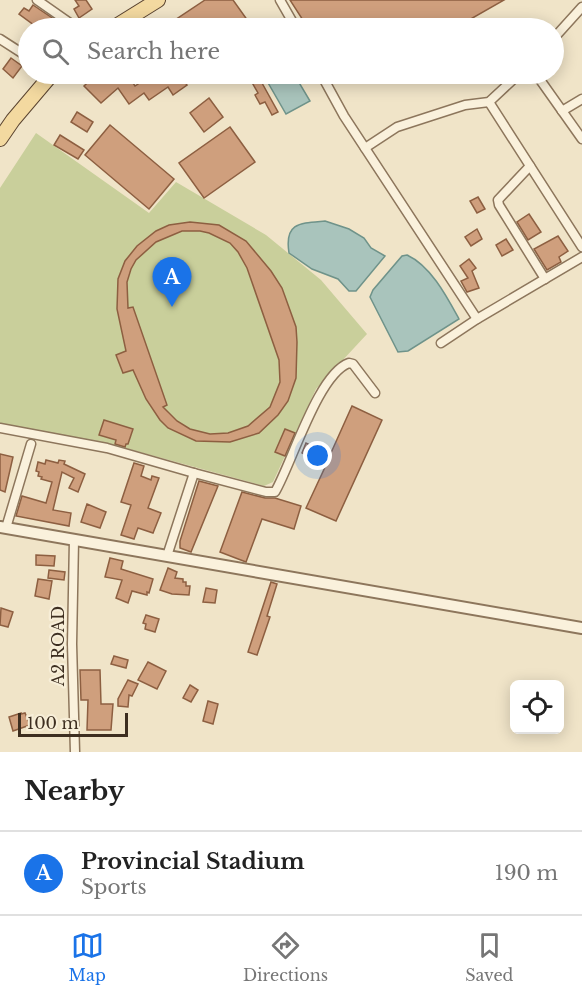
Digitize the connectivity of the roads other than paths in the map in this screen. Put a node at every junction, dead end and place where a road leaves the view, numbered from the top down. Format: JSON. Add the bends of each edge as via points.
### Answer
{"nodes":[{"id":1,"x":38,"y":0,"type":"edge"},
{"id":2,"x":158,"y":0,"type":"edge"},
{"id":3,"x":280,"y":0,"type":"edge"},
{"id":4,"x":582,"y":7,"type":"edge"},
{"id":5,"x":63,"y":18,"type":"edge"},
{"id":6,"x":129,"y":18,"type":"edge"},
{"id":7,"x":290,"y":18,"type":"edge"},
{"id":8,"x":564,"y":27,"type":"edge"},
{"id":9,"x":0,"y":39,"type":"edge"},
{"id":10,"x":18,"y":51,"type":"edge"},
{"id":11,"x":42,"y":84,"type":"edge"},
{"id":12,"x":327,"y":84,"type":"edge"},
{"id":13,"x":508,"y":84,"type":"edge"},
{"id":14,"x":543,"y":84,"type":"edge"},
{"id":15,"x":582,"y":99,"type":"edge"},
{"id":16,"x":489,"y":102,"type":"junction"},
{"id":17,"x":562,"y":111,"type":"junction"},
{"id":18,"x":0,"y":139,"type":"edge"},
{"id":19,"x":582,"y":139,"type":"edge"},
{"id":20,"x":365,"y":148,"type":"junction"},
{"id":21,"x":530,"y":166,"type":"junction"},
{"id":22,"x":582,"y":247,"type":"edge"},
{"id":23,"x":582,"y":257,"type":"edge"},
{"id":24,"x":545,"y":279,"type":"junction"},
{"id":25,"x":477,"y":319,"type":"junction"},
{"id":26,"x":441,"y":343,"type":"dead end"},
{"id":27,"x":375,"y":393,"type":"dead end"},
{"id":28,"x":0,"y":428,"type":"edge"},
{"id":29,"x":31,"y":444,"type":"dead end"},
{"id":30,"x":194,"y":473,"type":"junction"},
{"id":31,"x":3,"y":528,"type":"edge"},
{"id":32,"x":74,"y":540,"type":"junction"},
{"id":33,"x":167,"y":556,"type":"junction"},
{"id":34,"x":582,"y":628,"type":"edge"},
{"id":35,"x":75,"y":752,"type":"edge"}],
"edges":[{"from":1,"to":5,"type":"street"},
{"from":2,"to":6,"type":"main road"},
{"from":3,"to":7,"type":"street"},
{"from":4,"to":8,"type":"street"},
{"from":9,"to":10,"type":"street"},
{"from":11,"to":18,"type":"main road"},
{"from":12,"to":20,"type":"street"},
{"from":13,"to":16,"type":"street"},
{"from":14,"to":17,"type":"street"},
{"from":15,"to":17,"type":"street"},
{"from":16,"to":20,"type":"street","via":[[465,105],[397,127]]},
{"from":16,"to":21,"type":"street"},
{"from":17,"to":19,"type":"street"},
{"from":20,"to":25,"type":"street"},
{"from":21,"to":22,"type":"street"},
{"from":21,"to":24,"type":"street","via":[[498,200]]},
{"from":23,"to":24,"type":"street"},
{"from":24,"to":25,"type":"street"},
{"from":25,"to":26,"type":"street"},
{"from":27,"to":30,"type":"street","via":[[352,364],[345,364],[320,392],[274,492]]},
{"from":28,"to":30,"type":"street","via":[[107,448]]},
{"from":29,"to":31,"type":"street"},
{"from":30,"to":33,"type":"street"},
{"from":31,"to":32,"type":"street"},
{"from":32,"to":33,"type":"street"},
{"from":32,"to":35,"type":"street","name":"A2 ROAD"},
{"from":33,"to":34,"type":"street"}]}
